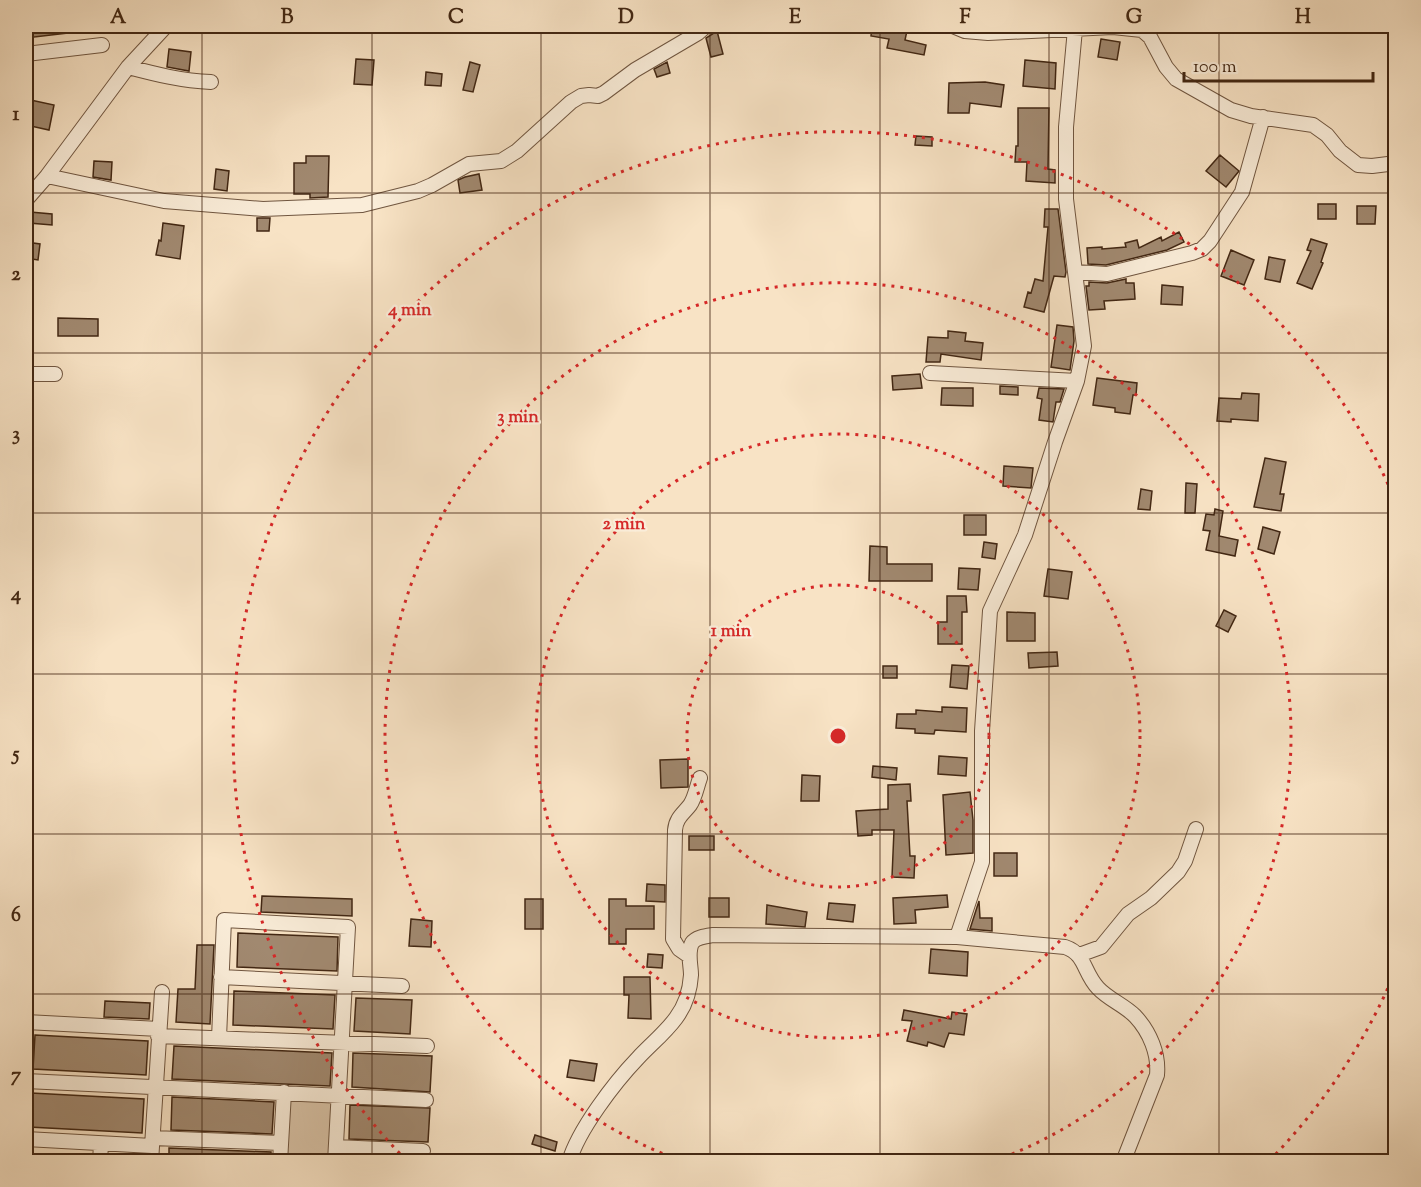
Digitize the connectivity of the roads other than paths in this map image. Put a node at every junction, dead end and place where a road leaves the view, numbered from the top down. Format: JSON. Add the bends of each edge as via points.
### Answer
{"nodes":[{"id":1,"x":166,"y":26,"type":"edge"},
{"id":2,"x":706,"y":26,"type":"edge"},
{"id":3,"x":952,"y":26,"type":"edge"},
{"id":4,"x":1113,"y":26,"type":"edge"},
{"id":5,"x":1075,"y":29,"type":"junction"},
{"id":6,"x":102,"y":45,"type":"dead end"},
{"id":7,"x":26,"y":54,"type":"edge"},
{"id":8,"x":128,"y":67,"type":"junction"},
{"id":9,"x":211,"y":82,"type":"dead end"},
{"id":10,"x":1263,"y":117,"type":"junction"},
{"id":11,"x":1395,"y":163,"type":"edge"},
{"id":12,"x":46,"y":176,"type":"junction"},
{"id":13,"x":26,"y":200,"type":"edge"},
{"id":14,"x":1075,"y":272,"type":"junction"},
{"id":15,"x":930,"y":373,"type":"dead end"},
{"id":16,"x":26,"y":374,"type":"edge"},
{"id":17,"x":55,"y":374,"type":"dead end"},
{"id":18,"x":1077,"y":381,"type":"junction"},
{"id":19,"x":700,"y":778,"type":"dead end"},
{"id":20,"x":1196,"y":829,"type":"dead end"},
{"id":21,"x":957,"y":937,"type":"junction"},
{"id":22,"x":1079,"y":955,"type":"junction"},
{"id":23,"x":689,"y":956,"type":"junction"},
{"id":24,"x":221,"y":977,"type":"junction"},
{"id":25,"x":346,"y":983,"type":"junction"},
{"id":26,"x":402,"y":986,"type":"dead end"},
{"id":27,"x":162,"y":992,"type":"dead end"},
{"id":28,"x":26,"y":1022,"type":"edge"},
{"id":29,"x":158,"y":1033,"type":"junction"},
{"id":30,"x":219,"y":1038,"type":"junction"},
{"id":31,"x":343,"y":1043,"type":"junction"},
{"id":32,"x":427,"y":1046,"type":"dead end"},
{"id":33,"x":26,"y":1081,"type":"edge"},
{"id":34,"x":155,"y":1087,"type":"junction"},
{"id":35,"x":284,"y":1092,"type":"junction"},
{"id":36,"x":338,"y":1096,"type":"junction"},
{"id":37,"x":426,"y":1100,"type":"dead end"},
{"id":38,"x":26,"y":1139,"type":"edge"},
{"id":39,"x":152,"y":1142,"type":"junction"},
{"id":40,"x":281,"y":1143,"type":"junction"},
{"id":41,"x":101,"y":1144,"type":"junction"},
{"id":42,"x":336,"y":1147,"type":"junction"},
{"id":43,"x":423,"y":1151,"type":"dead end"},
{"id":44,"x":99,"y":1161,"type":"edge"},
{"id":45,"x":151,"y":1161,"type":"edge"},
{"id":46,"x":280,"y":1161,"type":"edge"},
{"id":47,"x":335,"y":1161,"type":"edge"},
{"id":48,"x":570,"y":1161,"type":"edge"},
{"id":49,"x":1124,"y":1161,"type":"edge"}],
"edges":[{"from":1,"to":8,"type":"street"},
{"from":2,"to":12,"type":"street","via":[[604,93],[581,96],[571,102],[501,161],[469,164],[418,191],[362,205],[263,209],[164,201]]},
{"from":3,"to":5,"type":"street","via":[[988,33]]},
{"from":4,"to":5,"type":"street"},
{"from":4,"to":10,"type":"street","via":[[1142,30],[1176,79],[1231,110]]},
{"from":5,"to":14,"type":"street","via":[[1066,127],[1066,199]]},
{"from":6,"to":7,"type":"street"},
{"from":8,"to":9,"type":"street","via":[[165,77]]},
{"from":8,"to":12,"type":"street"},
{"from":10,"to":11,"type":"street","via":[[1313,125],[1358,165]]},
{"from":10,"to":14,"type":"street","via":[[1242,192],[1202,249],[1107,274]]},
{"from":12,"to":13,"type":"street"},
{"from":14,"to":18,"type":"street","via":[[1084,346]]},
{"from":15,"to":18,"type":"street"},
{"from":16,"to":17,"type":"street"},
{"from":18,"to":21,"type":"street","via":[[1025,535],[990,611],[982,730],[982,862]]},
{"from":19,"to":23,"type":"street","via":[[675,830],[673,939]]},
{"from":20,"to":22,"type":"street","via":[[1178,872],[1128,914],[1101,947]]},
{"from":21,"to":22,"type":"street","via":[[1065,947]]},
{"from":21,"to":23,"type":"street","via":[[713,935],[697,939]]},
{"from":22,"to":49,"type":"street","via":[[1099,990],[1135,1017],[1151,1041],[1158,1064]]},
{"from":23,"to":48,"type":"street","via":[[691,975],[684,1006],[599,1106]]},
{"from":24,"to":25,"type":"street"},
{"from":24,"to":25,"type":"street","via":[[224,921],[236,921],[348,927]]},
{"from":24,"to":30,"type":"street"},
{"from":25,"to":26,"type":"street"},
{"from":25,"to":31,"type":"street"},
{"from":27,"to":29,"type":"street"},
{"from":28,"to":29,"type":"street"},
{"from":29,"to":30,"type":"street"},
{"from":29,"to":34,"type":"street"},
{"from":30,"to":31,"type":"street"},
{"from":31,"to":32,"type":"street"},
{"from":31,"to":36,"type":"street"},
{"from":33,"to":34,"type":"street"},
{"from":34,"to":35,"type":"street"},
{"from":34,"to":39,"type":"street"},
{"from":35,"to":36,"type":"street"},
{"from":35,"to":40,"type":"street"},
{"from":36,"to":37,"type":"street"},
{"from":36,"to":42,"type":"street"},
{"from":38,"to":41,"type":"street"},
{"from":39,"to":40,"type":"street"},
{"from":39,"to":41,"type":"street"},
{"from":39,"to":45,"type":"street"},
{"from":40,"to":46,"type":"street"},
{"from":41,"to":44,"type":"street"},
{"from":42,"to":43,"type":"street"},
{"from":42,"to":47,"type":"street"}]}
